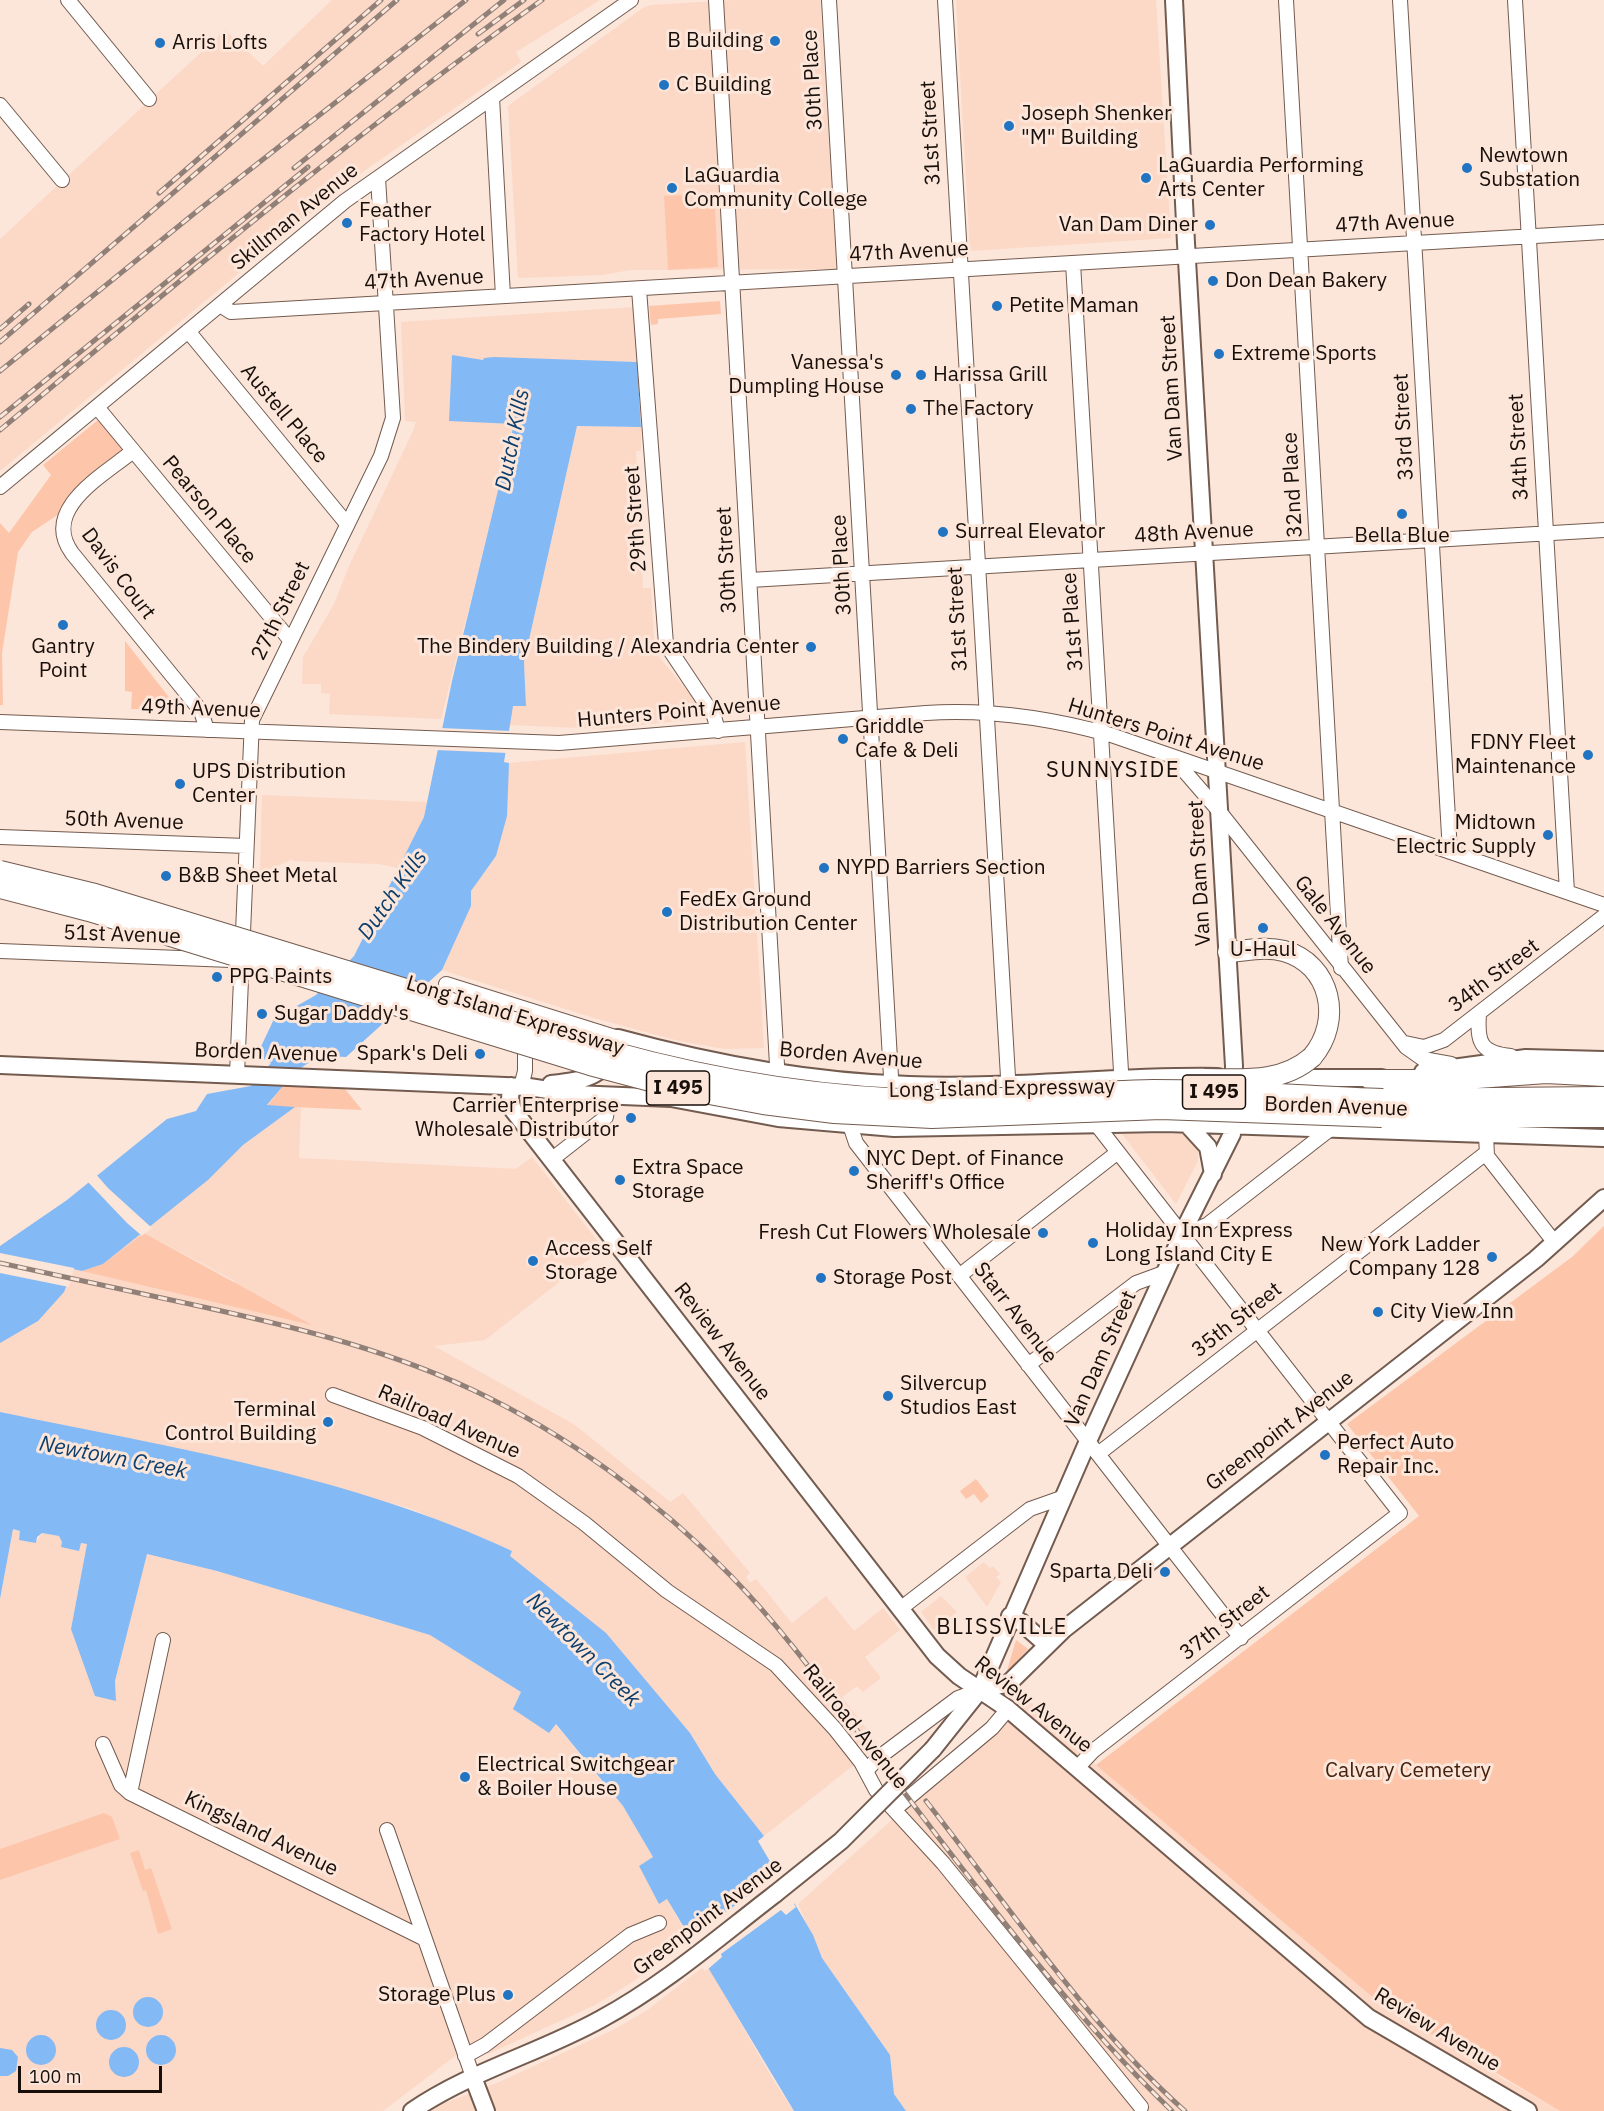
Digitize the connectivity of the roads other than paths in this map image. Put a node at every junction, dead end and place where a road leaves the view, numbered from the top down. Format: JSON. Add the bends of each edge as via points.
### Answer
{"nodes":[{"id":1,"x":68,"y":0,"type":"edge"},
{"id":2,"x":631,"y":0,"type":"edge"},
{"id":3,"x":716,"y":0,"type":"edge"},
{"id":4,"x":830,"y":0,"type":"edge"},
{"id":5,"x":945,"y":0,"type":"edge"},
{"id":6,"x":1174,"y":0,"type":"edge"},
{"id":7,"x":1286,"y":0,"type":"edge"},
{"id":8,"x":1400,"y":0,"type":"edge"},
{"id":9,"x":1515,"y":0,"type":"edge"},
{"id":10,"x":492,"y":98,"type":"junction"},
{"id":11,"x":149,"y":99,"type":"dead end"},
{"id":12,"x":0,"y":105,"type":"edge"},
{"id":13,"x":378,"y":178,"type":"junction"},
{"id":14,"x":62,"y":180,"type":"dead end"},
{"id":15,"x":1604,"y":232,"type":"edge"},
{"id":16,"x":1528,"y":236,"type":"junction"},
{"id":17,"x":1414,"y":243,"type":"junction"},
{"id":18,"x":1301,"y":250,"type":"junction"},
{"id":19,"x":1187,"y":256,"type":"junction"},
{"id":20,"x":1073,"y":263,"type":"junction"},
{"id":21,"x":959,"y":270,"type":"junction"},
{"id":22,"x":846,"y":277,"type":"junction"},
{"id":23,"x":732,"y":283,"type":"junction"},
{"id":24,"x":639,"y":289,"type":"junction"},
{"id":25,"x":503,"y":296,"type":"junction"},
{"id":26,"x":388,"y":304,"type":"junction"},
{"id":27,"x":220,"y":305,"type":"junction"},
{"id":28,"x":188,"y":331,"type":"junction"},
{"id":29,"x":97,"y":407,"type":"junction"},
{"id":30,"x":133,"y":451,"type":"junction"},
{"id":31,"x":0,"y":487,"type":"edge"},
{"id":32,"x":347,"y":524,"type":"junction"},
{"id":33,"x":1604,"y":530,"type":"edge"},
{"id":34,"x":1545,"y":534,"type":"junction"},
{"id":35,"x":1432,"y":541,"type":"junction"},
{"id":36,"x":1318,"y":547,"type":"junction"},
{"id":37,"x":1204,"y":553,"type":"junction"},
{"id":38,"x":1090,"y":560,"type":"junction"},
{"id":39,"x":977,"y":567,"type":"junction"},
{"id":40,"x":863,"y":574,"type":"junction"},
{"id":41,"x":750,"y":580,"type":"junction"},
{"id":42,"x":290,"y":640,"type":"junction"},
{"id":43,"x":985,"y":713,"type":"junction"},
{"id":44,"x":870,"y":717,"type":"junction"},
{"id":45,"x":0,"y":722,"type":"edge"},
{"id":46,"x":758,"y":728,"type":"junction"},
{"id":47,"x":207,"y":730,"type":"junction"},
{"id":48,"x":718,"y":731,"type":"junction"},
{"id":49,"x":250,"y":732,"type":"junction"},
{"id":50,"x":1101,"y":732,"type":"junction"},
{"id":51,"x":400,"y":738,"type":"joint"},
{"id":52,"x":1171,"y":756,"type":"junction"},
{"id":53,"x":1216,"y":771,"type":"junction"},
{"id":54,"x":1333,"y":810,"type":"junction"},
{"id":55,"x":1219,"y":811,"type":"junction"},
{"id":56,"x":0,"y":837,"type":"edge"},
{"id":57,"x":246,"y":846,"type":"junction"},
{"id":58,"x":1450,"y":852,"type":"junction"},
{"id":59,"x":0,"y":871,"type":"edge"},
{"id":60,"x":0,"y":888,"type":"edge"},
{"id":61,"x":1567,"y":892,"type":"junction"},
{"id":62,"x":1604,"y":905,"type":"edge"},
{"id":63,"x":1604,"y":916,"type":"edge"},
{"id":64,"x":0,"y":951,"type":"edge"},
{"id":65,"x":1227,"y":952,"type":"junction"},
{"id":66,"x":242,"y":961,"type":"junction"},
{"id":67,"x":1341,"y":968,"type":"junction"},
{"id":68,"x":446,"y":984,"type":"dead end"},
{"id":69,"x":524,"y":1010,"type":"junction"},
{"id":70,"x":1479,"y":1014,"type":"junction"},
{"id":71,"x":618,"y":1038,"type":"junction"},
{"id":72,"x":1401,"y":1042,"type":"junction"},
{"id":73,"x":614,"y":1054,"type":"junction"},
{"id":74,"x":1526,"y":1058,"type":"junction"},
{"id":75,"x":1604,"y":1060,"type":"edge"},
{"id":76,"x":1495,"y":1063,"type":"junction"},
{"id":77,"x":0,"y":1065,"type":"edge"},
{"id":78,"x":778,"y":1073,"type":"junction"},
{"id":79,"x":237,"y":1074,"type":"junction"},
{"id":80,"x":1604,"y":1076,"type":"edge"},
{"id":81,"x":1121,"y":1077,"type":"junction"},
{"id":82,"x":1235,"y":1077,"type":"junction"},
{"id":83,"x":1371,"y":1080,"type":"junction"},
{"id":84,"x":892,"y":1084,"type":"junction"},
{"id":85,"x":1008,"y":1084,"type":"junction"},
{"id":86,"x":521,"y":1087,"type":"junction"},
{"id":87,"x":609,"y":1095,"type":"junction"},
{"id":88,"x":1044,"y":1096,"type":"junction"},
{"id":89,"x":1604,"y":1096,"type":"edge"},
{"id":90,"x":655,"y":1097,"type":"junction"},
{"id":91,"x":1383,"y":1108,"type":"junction"},
{"id":92,"x":1604,"y":1117,"type":"edge"},
{"id":93,"x":778,"y":1118,"type":"junction"},
{"id":94,"x":1532,"y":1118,"type":"junction"},
{"id":95,"x":1124,"y":1123,"type":"junction"},
{"id":96,"x":1096,"y":1124,"type":"junction"},
{"id":97,"x":1187,"y":1124,"type":"junction"},
{"id":98,"x":850,"y":1125,"type":"junction"},
{"id":99,"x":1234,"y":1126,"type":"junction"},
{"id":100,"x":1604,"y":1126,"type":"edge"},
{"id":101,"x":1011,"y":1127,"type":"junction"},
{"id":102,"x":894,"y":1128,"type":"junction"},
{"id":103,"x":1329,"y":1130,"type":"junction"},
{"id":104,"x":1486,"y":1134,"type":"junction"},
{"id":105,"x":1604,"y":1138,"type":"edge"},
{"id":106,"x":1118,"y":1152,"type":"junction"},
{"id":107,"x":1486,"y":1153,"type":"junction"},
{"id":108,"x":551,"y":1160,"type":"junction"},
{"id":109,"x":1213,"y":1174,"type":"junction"},
{"id":110,"x":1604,"y":1198,"type":"edge"},
{"id":111,"x":1183,"y":1235,"type":"junction"},
{"id":112,"x":1555,"y":1243,"type":"junction"},
{"id":113,"x":1166,"y":1272,"type":"junction"},
{"id":114,"x":959,"y":1276,"type":"junction"},
{"id":115,"x":1259,"y":1330,"type":"junction"},
{"id":116,"x":1028,"y":1365,"type":"junction"},
{"id":117,"x":333,"y":1395,"type":"dead end"},
{"id":118,"x":1330,"y":1421,"type":"junction"},
{"id":119,"x":1093,"y":1448,"type":"junction"},
{"id":120,"x":1064,"y":1497,"type":"junction"},
{"id":121,"x":1169,"y":1546,"type":"junction"},
{"id":122,"x":900,"y":1609,"type":"junction"},
{"id":123,"x":1010,"y":1616,"type":"junction"},
{"id":124,"x":1241,"y":1638,"type":"junction"},
{"id":125,"x":163,"y":1640,"type":"dead end"},
{"id":126,"x":1047,"y":1645,"type":"junction"},
{"id":127,"x":980,"y":1690,"type":"junction"},
{"id":128,"x":1008,"y":1710,"type":"junction"},
{"id":129,"x":103,"y":1744,"type":"dead end"},
{"id":130,"x":1077,"y":1768,"type":"junction"},
{"id":131,"x":866,"y":1771,"type":"junction"},
{"id":132,"x":129,"y":1793,"type":"junction"},
{"id":133,"x":895,"y":1809,"type":"junction"},
{"id":134,"x":387,"y":1830,"type":"dead end"},
{"id":135,"x":659,"y":1923,"type":"dead end"},
{"id":136,"x":425,"y":1939,"type":"junction"},
{"id":137,"x":465,"y":2056,"type":"junction"},
{"id":138,"x":473,"y":2077,"type":"junction"},
{"id":139,"x":1141,"y":2107,"type":"dead end"},
{"id":140,"x":412,"y":2111,"type":"edge"},
{"id":141,"x":486,"y":2111,"type":"edge"},
{"id":142,"x":1528,"y":2111,"type":"edge"}],
"edges":[{"from":1,"to":11,"type":"street"},
{"from":2,"to":10,"type":"street","name":"Skillman Avenue"},
{"from":3,"to":23,"type":"street","name":"30th Street"},
{"from":4,"to":22,"type":"street","name":"30th Place"},
{"from":5,"to":21,"type":"street","name":"31st Street"},
{"from":6,"to":19,"type":"main road","name":"Van Dam Street"},
{"from":7,"to":18,"type":"street","name":"32nd Place"},
{"from":8,"to":17,"type":"street","name":"33rd Street"},
{"from":9,"to":16,"type":"street","name":"34th Street"},
{"from":10,"to":13,"type":"street","name":"Skillman Avenue"},
{"from":10,"to":25,"type":"street"},
{"from":12,"to":14,"type":"street"},
{"from":13,"to":26,"type":"street","name":"27th Street"},
{"from":13,"to":27,"type":"street","name":"Skillman Avenue"},
{"from":15,"to":16,"type":"street","name":"47th Avenue"},
{"from":16,"to":17,"type":"street","name":"47th Avenue"},
{"from":16,"to":34,"type":"street","name":"34th Street"},
{"from":17,"to":18,"type":"street","name":"47th Avenue"},
{"from":17,"to":35,"type":"street","name":"33rd Street"},
{"from":18,"to":19,"type":"street","name":"47th Avenue"},
{"from":18,"to":36,"type":"street","name":"32nd Place"},
{"from":19,"to":20,"type":"street","name":"47th Avenue"},
{"from":19,"to":37,"type":"main road","name":"Van Dam Street"},
{"from":20,"to":21,"type":"street","name":"47th Avenue"},
{"from":20,"to":38,"type":"street","name":"31st Place"},
{"from":21,"to":22,"type":"street","name":"47th Avenue"},
{"from":21,"to":39,"type":"street","name":"31st Street"},
{"from":22,"to":23,"type":"street","name":"47th Avenue"},
{"from":22,"to":40,"type":"street","name":"30th Place"},
{"from":23,"to":24,"type":"street","name":"47th Avenue"},
{"from":23,"to":41,"type":"street","name":"30th Street"},
{"from":24,"to":25,"type":"street","name":"47th Avenue"},
{"from":24,"to":48,"type":"street","name":"29th Street","via":[[666,644],[714,716]]},
{"from":25,"to":26,"type":"street","name":"47th Avenue"},
{"from":26,"to":27,"type":"street","name":"47th Avenue","via":[[231,312]]},
{"from":26,"to":32,"type":"street","name":"27th Street","via":[[393,418],[384,450]]},
{"from":27,"to":28,"type":"street","name":"Skillman Avenue"},
{"from":28,"to":29,"type":"street","name":"Skillman Avenue"},
{"from":28,"to":32,"type":"street","name":"Austell Place"},
{"from":29,"to":30,"type":"street","name":"Pearson Place"},
{"from":29,"to":31,"type":"street","name":"Skillman Avenue"},
{"from":30,"to":42,"type":"street","name":"Pearson Place"},
{"from":30,"to":47,"type":"street","name":"Davis Court","via":[[72,503],[63,520],[62,533],[72,553],[201,711]]},
{"from":32,"to":42,"type":"street","name":"27th Street"},
{"from":33,"to":34,"type":"street","name":"48th Avenue"},
{"from":34,"to":35,"type":"street","name":"48th Avenue"},
{"from":34,"to":61,"type":"street","name":"34th Street"},
{"from":35,"to":36,"type":"street","name":"48th Avenue"},
{"from":35,"to":58,"type":"street","name":"33rd Street"},
{"from":36,"to":37,"type":"street","name":"48th Avenue"},
{"from":36,"to":54,"type":"street","name":"32nd Place"},
{"from":37,"to":38,"type":"street","name":"48th Avenue"},
{"from":37,"to":53,"type":"main road","name":"Van Dam Street"},
{"from":38,"to":39,"type":"street","name":"48th Avenue"},
{"from":38,"to":50,"type":"street","name":"31st Place"},
{"from":39,"to":40,"type":"street","name":"48th Avenue"},
{"from":39,"to":43,"type":"street","name":"31st Street"},
{"from":40,"to":41,"type":"street","name":"48th Avenue"},
{"from":40,"to":44,"type":"street","name":"30th Place"},
{"from":41,"to":46,"type":"street","name":"30th Street"},
{"from":42,"to":49,"type":"street","name":"27th Street","via":[[252,717]]},
{"from":43,"to":44,"type":"street","name":"Hunters Point Avenue"},
{"from":43,"to":50,"type":"street","name":"Hunters Point Avenue"},
{"from":43,"to":85,"type":"street","name":"31st Street"},
{"from":44,"to":46,"type":"street","name":"Hunters Point Avenue"},
{"from":44,"to":84,"type":"street","name":"30th Place"},
{"from":45,"to":47,"type":"street","name":"49th Avenue"},
{"from":46,"to":48,"type":"street","name":"Hunters Point Avenue"},
{"from":46,"to":78,"type":"street","name":"30th Street"},
{"from":47,"to":49,"type":"street","name":"49th Avenue"},
{"from":48,"to":51,"type":"street","name":"Hunters Point Avenue","via":[[602,741]]},
{"from":49,"to":51,"type":"street","name":"49th Avenue"},
{"from":49,"to":57,"type":"street","name":"27th Street"},
{"from":50,"to":52,"type":"street","name":"Hunters Point Avenue"},
{"from":50,"to":81,"type":"street","name":"31st Place"},
{"from":52,"to":53,"type":"street","name":"Hunters Point Avenue"},
{"from":52,"to":55,"type":"street","name":"Gale Avenue"},
{"from":53,"to":54,"type":"street","name":"Hunters Point Avenue"},
{"from":53,"to":55,"type":"main road","name":"Van Dam Street"},
{"from":54,"to":58,"type":"street","name":"Hunters Point Avenue"},
{"from":54,"to":67,"type":"street","name":"32nd Place"},
{"from":55,"to":65,"type":"main road","name":"Van Dam Street"},
{"from":55,"to":67,"type":"street","name":"Gale Avenue"},
{"from":56,"to":57,"type":"street","name":"50th Avenue"},
{"from":57,"to":66,"type":"street","name":"27th Street"},
{"from":58,"to":61,"type":"street","name":"Hunters Point Avenue"},
{"from":59,"to":88,"type":"highway","name":"Long Island Expressway","number":"I 495","bridge":true,"via":[[94,894],[676,1069],[795,1090],[871,1097],[940,1100]]},
{"from":60,"to":91,"type":"highway","name":"Long Island Expressway","number":"I 495","bridge":true,"via":[[89,911],[590,1065],[676,1088],[763,1104],[921,1118],[1161,1108]]},
{"from":61,"to":62,"type":"street","name":"Hunters Point Avenue"},
{"from":63,"to":70,"type":"street","name":"34th Street"},
{"from":64,"to":66,"type":"street","name":"51st Avenue"},
{"from":65,"to":82,"type":"main road","name":"Van Dam Street"},
{"from":65,"to":88,"type":"highway","bridge":true,"via":[[1278,950],[1300,957],[1315,969],[1325,987],[1330,1016],[1325,1037],[1312,1057],[1290,1072],[1272,1078],[1143,1079]]},
{"from":66,"to":79,"type":"street","name":"27th Street"},
{"from":67,"to":72,"type":"street","name":"Gale Avenue"},
{"from":68,"to":69,"type":"street","name":"Borden Avenue"},
{"from":69,"to":71,"type":"street","name":"Borden Avenue"},
{"from":69,"to":86,"type":"street","name":"Review Avenue","via":[[525,1068]]},
{"from":70,"to":72,"type":"street","name":"34th Street","via":[[1434,1045],[1419,1047]]},
{"from":70,"to":74,"type":"street","via":[[1478,1034],[1486,1050]]},
{"from":71,"to":73,"type":"main road"},
{"from":71,"to":78,"type":"main road","name":"Borden Avenue"},
{"from":72,"to":76,"type":"street","name":"Gale Avenue","via":[[1413,1054],[1430,1061]]},
{"from":73,"to":86,"type":"main road","name":"Borden Avenue","via":[[587,1079]]},
{"from":73,"to":87,"type":"main road"},
{"from":73,"to":90,"type":"main road","via":[[621,1083]]},
{"from":74,"to":75,"type":"main road"},
{"from":74,"to":76,"type":"main road"},
{"from":76,"to":83,"type":"main road","name":"Borden Avenue"},
{"from":77,"to":79,"type":"main road","name":"Borden Avenue"},
{"from":78,"to":84,"type":"main road","name":"Borden Avenue"},
{"from":78,"to":93,"type":"street","name":"30th Street"},
{"from":79,"to":86,"type":"main road","name":"Borden Avenue"},
{"from":80,"to":83,"type":"highway","via":[[1546,1073],[1450,1080]]},
{"from":81,"to":82,"type":"main road","name":"Borden Avenue"},
{"from":81,"to":85,"type":"main road","name":"Borden Avenue"},
{"from":81,"to":95,"type":"street","name":"31st Place"},
{"from":82,"to":83,"type":"main road","name":"Borden Avenue"},
{"from":82,"to":99,"type":"main road","name":"Van Dam Street"},
{"from":84,"to":85,"type":"main road","name":"Borden Avenue"},
{"from":84,"to":102,"type":"street","name":"30th Place"},
{"from":85,"to":101,"type":"street","name":"31st Street"},
{"from":86,"to":87,"type":"main road","name":"Borden Avenue"},
{"from":86,"to":108,"type":"main road","name":"Review Avenue","via":[[512,1107]]},
{"from":87,"to":90,"type":"main road","name":"Borden Avenue"},
{"from":87,"to":108,"type":"street","via":[[606,1117]]},
{"from":88,"to":91,"type":"highway","name":"Long Island Expressway","number":"I 495","bridge":true,"via":[[1151,1090]]},
{"from":89,"to":91,"type":"highway","name":"Long Island Expressway","number":"I 495"},
{"from":90,"to":93,"type":"main road","name":"Borden Avenue"},
{"from":91,"to":94,"type":"highway","name":"Long Island Expressway","number":"I 495"},
{"from":92,"to":94,"type":"highway","name":"Long Island Expressway","number":"I 495"},
{"from":93,"to":98,"type":"main road","name":"Borden Avenue"},
{"from":94,"to":100,"type":"highway"},
{"from":95,"to":96,"type":"main road","name":"Borden Avenue"},
{"from":95,"to":97,"type":"main road","name":"Borden Avenue"},
{"from":96,"to":101,"type":"main road","name":"Borden Avenue"},
{"from":96,"to":106,"type":"street"},
{"from":97,"to":99,"type":"main road","name":"Borden Avenue"},
{"from":97,"to":109,"type":"main road","via":[[1208,1147]]},
{"from":98,"to":102,"type":"main road","name":"Borden Avenue"},
{"from":98,"to":114,"type":"street","name":"Starr Avenue","via":[[856,1143]]},
{"from":99,"to":103,"type":"main road","name":"Borden Avenue"},
{"from":99,"to":109,"type":"main road","name":"Van Dam Street"},
{"from":101,"to":102,"type":"main road","name":"Borden Avenue"},
{"from":103,"to":104,"type":"main road","name":"Borden Avenue"},
{"from":103,"to":111,"type":"street","via":[[1207,1225]]},
{"from":104,"to":105,"type":"main road","name":"Borden Avenue"},
{"from":104,"to":107,"type":"street"},
{"from":106,"to":111,"type":"street"},
{"from":106,"to":114,"type":"street"},
{"from":107,"to":112,"type":"street"},
{"from":107,"to":115,"type":"street","name":"35th Street"},
{"from":108,"to":122,"type":"main road","name":"Review Avenue"},
{"from":109,"to":111,"type":"main road","name":"Van Dam Street"},
{"from":110,"to":112,"type":"main road","name":"Greenpoint Avenue"},
{"from":111,"to":113,"type":"main road","name":"Van Dam Street"},
{"from":111,"to":115,"type":"street"},
{"from":112,"to":118,"type":"main road","name":"Greenpoint Avenue"},
{"from":113,"to":116,"type":"street","via":[[1136,1283]]},
{"from":113,"to":119,"type":"main road","name":"Van Dam Street"},
{"from":114,"to":116,"type":"street","name":"Starr Avenue"},
{"from":115,"to":118,"type":"street"},
{"from":115,"to":119,"type":"street","name":"35th Street"},
{"from":116,"to":119,"type":"street","name":"Starr Avenue"},
{"from":117,"to":131,"type":"street","name":"Railroad Avenue","via":[[459,1444],[542,1492],[667,1591],[776,1665],[824,1716]]},
{"from":118,"to":121,"type":"main road","name":"Greenpoint Avenue"},
{"from":118,"to":124,"type":"street","name":"37th Street","via":[[1400,1513]]},
{"from":119,"to":120,"type":"main road","name":"Van Dam Street"},
{"from":119,"to":121,"type":"street","name":"Starr Avenue"},
{"from":120,"to":122,"type":"street","via":[[1030,1509]]},
{"from":120,"to":123,"type":"main road","name":"Van Dam Street"},
{"from":121,"to":124,"type":"street","name":"Starr Avenue"},
{"from":121,"to":126,"type":"main road","name":"Greenpoint Avenue"},
{"from":122,"to":127,"type":"main road","name":"Review Avenue","via":[[937,1656]]},
{"from":123,"to":126,"type":"main road"},
{"from":123,"to":127,"type":"main road","name":"Van Dam Street"},
{"from":124,"to":130,"type":"street","name":"37th Street","via":[[1093,1751]]},
{"from":125,"to":132,"type":"street"},
{"from":126,"to":127,"type":"main road","name":"Greenpoint Avenue","via":[[1009,1683]]},
{"from":127,"to":128,"type":"main road","name":"Review Avenue"},
{"from":127,"to":131,"type":"street","name":"Greenpoint Avenue","via":[[958,1698]]},
{"from":127,"to":138,"type":"main road","name":"Greenpoint Avenue","bridge":true,"via":[[933,1749],[841,1841],[645,1993],[563,2038]]},
{"from":128,"to":130,"type":"main road","name":"Review Avenue"},
{"from":128,"to":133,"type":"street"},
{"from":129,"to":132,"type":"street","via":[[121,1785]]},
{"from":130,"to":142,"type":"main road","name":"Review Avenue","via":[[1369,2018]]},
{"from":131,"to":133,"type":"street","name":"Railroad Avenue","via":[[876,1790]]},
{"from":132,"to":136,"type":"street","name":"Kingsland Avenue"},
{"from":133,"to":139,"type":"street","name":"Railroad Avenue"},
{"from":134,"to":136,"type":"street"},
{"from":135,"to":137,"type":"street","name":"Greenpoint Avenue","via":[[630,1935]]},
{"from":136,"to":137,"type":"street"},
{"from":137,"to":138,"type":"street"},
{"from":138,"to":140,"type":"main road","name":"Greenpoint Avenue"},
{"from":138,"to":141,"type":"main road"}]}
